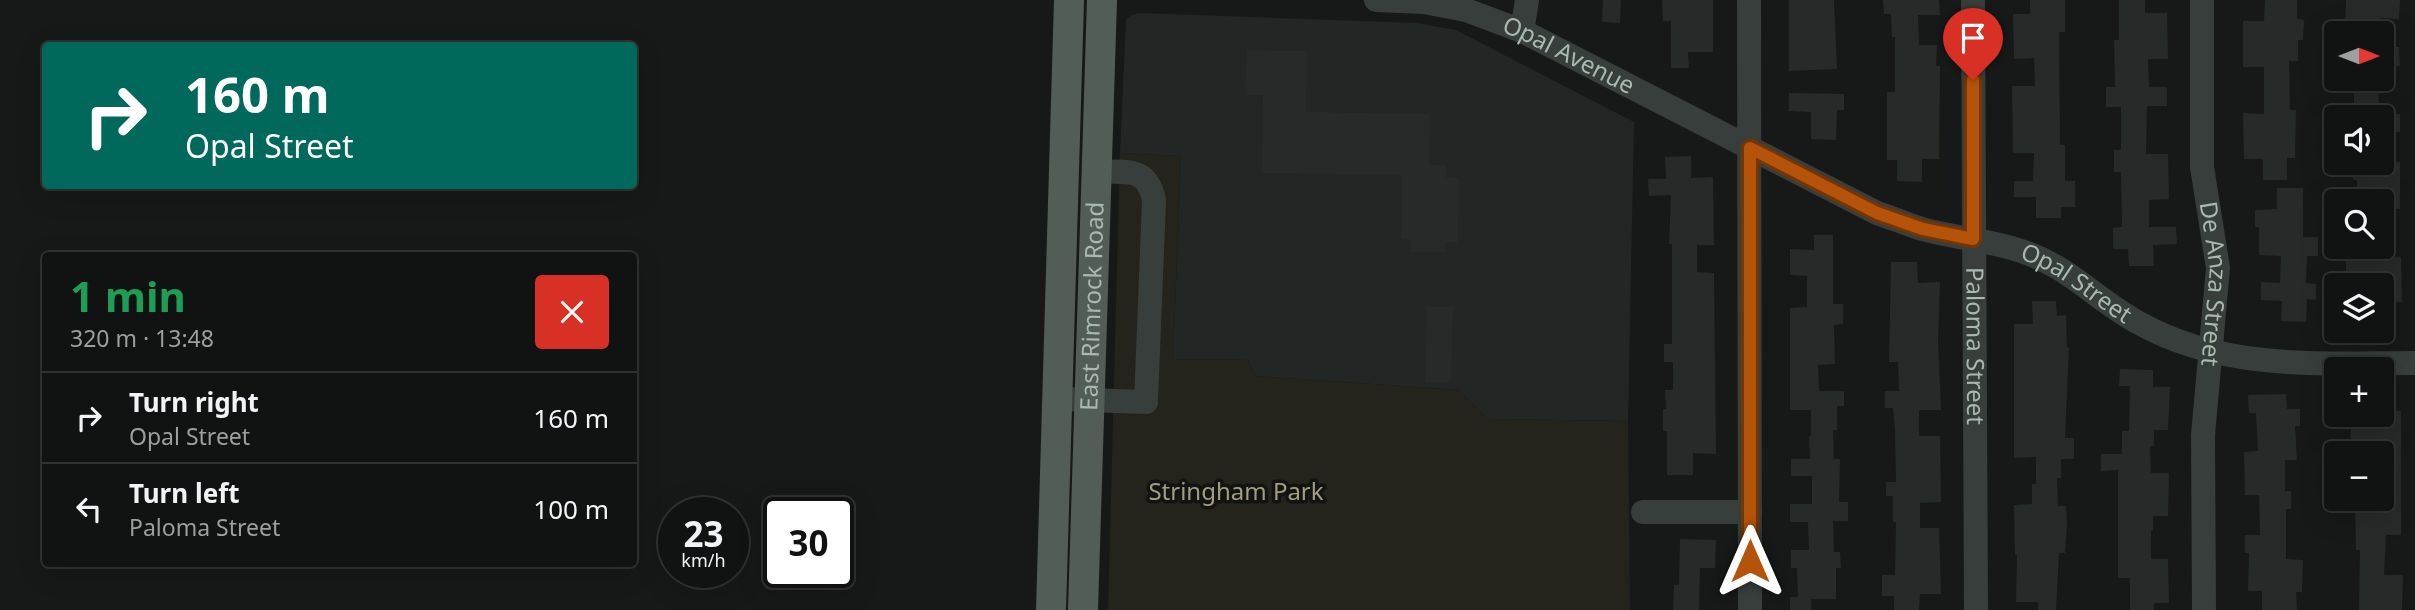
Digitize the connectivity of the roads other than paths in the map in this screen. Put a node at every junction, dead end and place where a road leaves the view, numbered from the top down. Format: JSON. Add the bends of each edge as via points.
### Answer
{"nodes":[{"id":1,"x":1069,"y":0,"type":"edge"},
{"id":2,"x":1102,"y":0,"type":"edge"},
{"id":3,"x":1376,"y":0,"type":"edge"},
{"id":4,"x":1527,"y":0,"type":"edge"},
{"id":5,"x":1749,"y":0,"type":"edge"},
{"id":6,"x":1973,"y":0,"type":"edge"},
{"id":7,"x":2202,"y":0,"type":"edge"},
{"id":8,"x":1521,"y":31,"type":"junction"},
{"id":9,"x":1750,"y":148,"type":"junction"},
{"id":10,"x":1097,"y":172,"type":"junction"},
{"id":11,"x":1973,"y":239,"type":"junction"},
{"id":12,"x":2210,"y":350,"type":"junction"},
{"id":13,"x":2415,"y":363,"type":"edge"},
{"id":14,"x":1057,"y":399,"type":"junction"},
{"id":15,"x":1089,"y":400,"type":"junction"},
{"id":16,"x":1643,"y":512,"type":"dead end"},
{"id":17,"x":1750,"y":512,"type":"junction"},
{"id":18,"x":1051,"y":610,"type":"edge"},
{"id":19,"x":1083,"y":610,"type":"edge"},
{"id":20,"x":1750,"y":610,"type":"edge"},
{"id":21,"x":1976,"y":610,"type":"edge"},
{"id":22,"x":2204,"y":610,"type":"edge"}],
"edges":[{"from":1,"to":14,"type":"main road","name":"East Rimrock Road"},
{"from":2,"to":10,"type":"main road","name":"East Rimrock Road"},
{"from":3,"to":8,"type":"street","name":"Opal Avenue","via":[[1466,10]]},
{"from":4,"to":8,"type":"street"},
{"from":5,"to":9,"type":"street"},
{"from":6,"to":11,"type":"street","name":"Paloma Street"},
{"from":7,"to":12,"type":"street","name":"De Anza Street","via":[[2202,167],[2218,268]]},
{"from":8,"to":9,"type":"street","name":"Opal Avenue"},
{"from":9,"to":11,"type":"street","name":"Opal Street","via":[[1877,213]]},
{"from":9,"to":17,"type":"street"},
{"from":10,"to":15,"type":"main road","name":"East Rimrock Road"},
{"from":10,"to":15,"type":"street","via":[[1136,173],[1145,178],[1154,200],[1146,402]]},
{"from":11,"to":12,"type":"street","name":"Opal Street","via":[[2058,266],[2138,323]]},
{"from":11,"to":21,"type":"street","name":"Paloma Street"},
{"from":12,"to":13,"type":"street","name":"Opal Street","via":[[2278,362]]},
{"from":12,"to":22,"type":"street","name":"De Anza Street","via":[[2203,435]]},
{"from":14,"to":15,"type":"street"},
{"from":14,"to":18,"type":"main road","name":"East Rimrock Road"},
{"from":15,"to":19,"type":"main road","name":"East Rimrock Road"},
{"from":16,"to":17,"type":"street"},
{"from":17,"to":20,"type":"street"}]}
